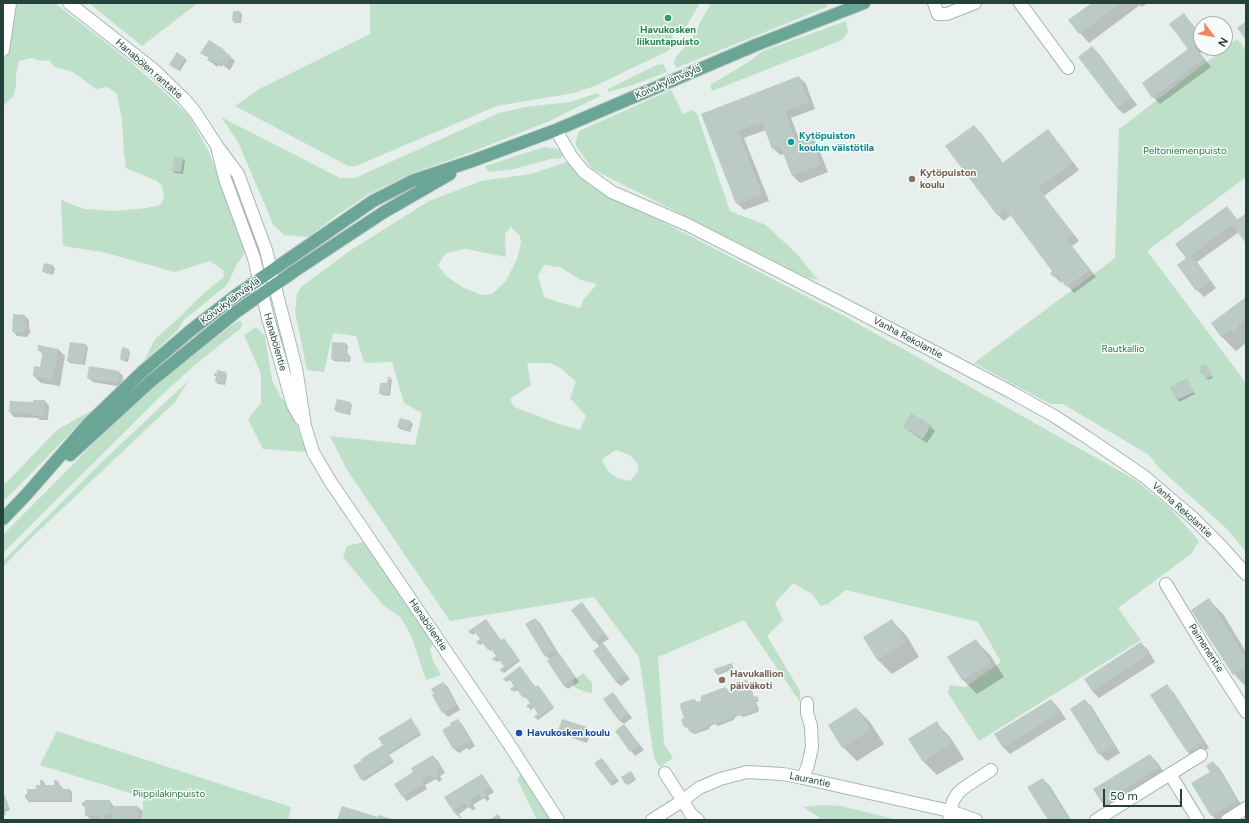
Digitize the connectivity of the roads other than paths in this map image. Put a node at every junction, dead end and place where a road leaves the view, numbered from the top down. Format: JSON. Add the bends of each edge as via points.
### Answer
{"nodes":[{"id":1,"x":10,"y":3,"type":"edge"},
{"id":2,"x":69,"y":3,"type":"edge"},
{"id":3,"x":864,"y":3,"type":"edge"},
{"id":4,"x":934,"y":3,"type":"edge"},
{"id":5,"x":975,"y":3,"type":"edge"},
{"id":6,"x":1020,"y":3,"type":"edge"},
{"id":7,"x":3,"y":50,"type":"edge"},
{"id":8,"x":1068,"y":68,"type":"dead end"},
{"id":9,"x":556,"y":130,"type":"junction"},
{"id":10,"x":217,"y":146,"type":"junction"},
{"id":11,"x":472,"y":161,"type":"junction"},
{"id":12,"x":271,"y":271,"type":"junction"},
{"id":13,"x":259,"y":279,"type":"junction"},
{"id":14,"x":274,"y":285,"type":"junction"},
{"id":15,"x":262,"y":293,"type":"junction"},
{"id":16,"x":305,"y":426,"type":"junction"},
{"id":17,"x":26,"y":495,"type":"junction"},
{"id":18,"x":3,"y":519,"type":"edge"},
{"id":19,"x":1246,"y":574,"type":"edge"},
{"id":20,"x":1166,"y":584,"type":"dead end"},
{"id":21,"x":807,"y":703,"type":"dead end"},
{"id":22,"x":1246,"y":712,"type":"edge"},
{"id":23,"x":1201,"y":755,"type":"dead end"},
{"id":24,"x":991,"y":770,"type":"dead end"},
{"id":25,"x":665,"y":773,"type":"dead end"},
{"id":26,"x":1170,"y":774,"type":"junction"},
{"id":27,"x":804,"y":778,"type":"junction"},
{"id":28,"x":682,"y":801,"type":"junction"},
{"id":29,"x":1246,"y":808,"type":"edge"},
{"id":30,"x":949,"y":816,"type":"edge"},
{"id":31,"x":558,"y":820,"type":"edge"},
{"id":32,"x":652,"y":820,"type":"edge"},
{"id":33,"x":698,"y":820,"type":"edge"},
{"id":34,"x":976,"y":820,"type":"edge"},
{"id":35,"x":1096,"y":820,"type":"edge"},
{"id":36,"x":1198,"y":820,"type":"edge"},
{"id":37,"x":1227,"y":820,"type":"edge"}],
"edges":[{"from":1,"to":7,"type":"street"},
{"from":2,"to":10,"type":"street","name":"Hanabölen rantatie","via":[[154,70],[179,94],[195,112]]},
{"from":3,"to":9,"type":"main road","name":"Koivukylänväylä","via":[[756,45]]},
{"from":4,"to":5,"type":"street","via":[[938,14],[947,14]]},
{"from":6,"to":8,"type":"street"},
{"from":9,"to":11,"type":"main road","name":"Koivukylänväylä"},
{"from":9,"to":19,"type":"street","name":"Vanha Rekolantie","via":[[584,172],[612,192],[686,224],[1054,416],[1145,477],[1192,518]]},
{"from":10,"to":12,"type":"street","name":"Hanabölen rantatie","via":[[238,174],[266,250]]},
{"from":10,"to":13,"type":"street","name":"Hanabölen rantatie","via":[[225,179],[254,258]]},
{"from":11,"to":12,"type":"main road","name":"Koivukylänväylä","via":[[412,181],[373,201]]},
{"from":11,"to":14,"type":"main road","name":"Koivukylänväylä","via":[[384,212]]},
{"from":12,"to":13,"type":"main road","name":"Koivukylänväylä"},
{"from":12,"to":14,"type":"street","name":"Hanabölen rantatie"},
{"from":13,"to":15,"type":"street","name":"Hanabölentie"},
{"from":13,"to":17,"type":"main road","name":"Koivukylänväylä","via":[[190,331],[142,372],[89,423]]},
{"from":14,"to":15,"type":"main road","name":"Koivukylänväylä"},
{"from":14,"to":16,"type":"street","name":"Hanabölentie","via":[[296,368]]},
{"from":15,"to":16,"type":"street","name":"Hanabölentie","via":[[293,405]]},
{"from":15,"to":17,"type":"main road","name":"Koivukylänväylä","via":[[151,381]]},
{"from":16,"to":31,"type":"street","name":"Hanabölentie","via":[[313,452],[330,481]]},
{"from":17,"to":18,"type":"main road","name":"Koivukylänväylä"},
{"from":20,"to":22,"type":"street","name":"Paimenentie"},
{"from":21,"to":27,"type":"street","via":[[812,747]]},
{"from":23,"to":26,"type":"street"},
{"from":24,"to":30,"type":"street","via":[[958,793]]},
{"from":25,"to":28,"type":"street"},
{"from":26,"to":35,"type":"street"},
{"from":26,"to":36,"type":"street"},
{"from":27,"to":28,"type":"street","name":"Laurantie","via":[[747,772],[699,788]]},
{"from":27,"to":30,"type":"street","name":"Laurantie"},
{"from":28,"to":32,"type":"street","name":"Laurantie"},
{"from":28,"to":33,"type":"street"},
{"from":29,"to":37,"type":"street"},
{"from":30,"to":34,"type":"street","name":"Laurantie"}]}
